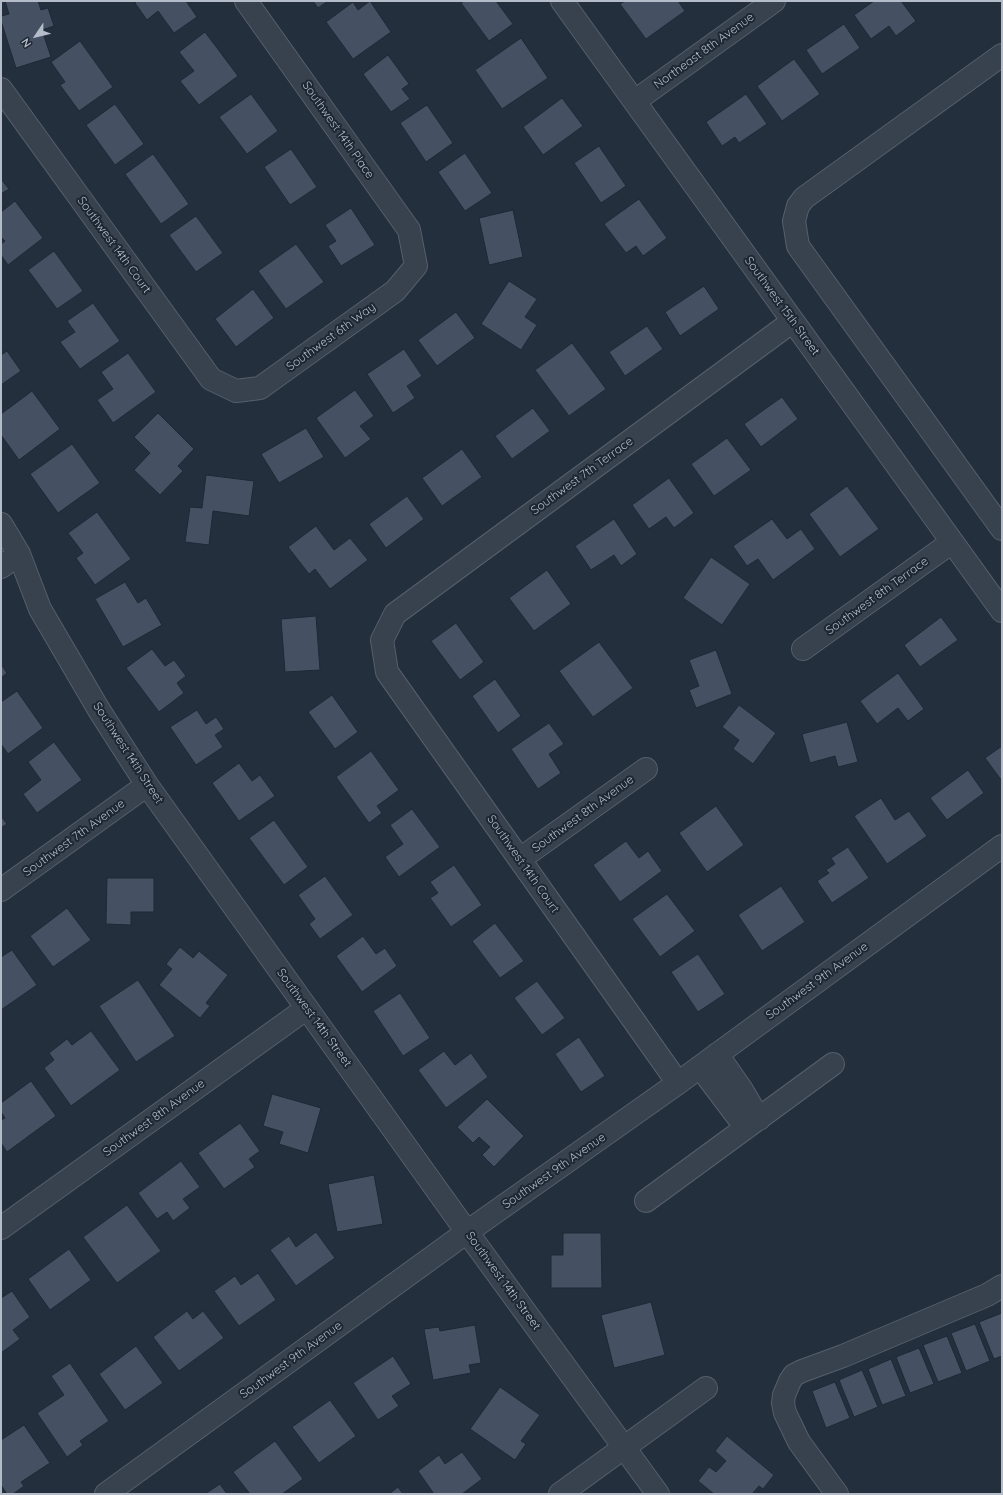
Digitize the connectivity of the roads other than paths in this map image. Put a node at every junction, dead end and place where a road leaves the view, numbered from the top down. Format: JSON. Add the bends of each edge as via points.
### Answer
{"nodes":[{"id":1,"x":246,"y":1,"type":"edge"},
{"id":2,"x":562,"y":1,"type":"edge"},
{"id":3,"x":774,"y":1,"type":"edge"},
{"id":4,"x":1002,"y":55,"type":"edge"},
{"id":5,"x":1,"y":89,"type":"edge"},
{"id":6,"x":634,"y":101,"type":"junction"},
{"id":7,"x":416,"y":266,"type":"joint"},
{"id":8,"x":793,"y":321,"type":"junction"},
{"id":9,"x":236,"y":391,"type":"joint"},
{"id":10,"x":1,"y":524,"type":"edge"},
{"id":11,"x":1002,"y":529,"type":"edge"},
{"id":12,"x":952,"y":542,"type":"junction"},
{"id":13,"x":19,"y":554,"type":"junction"},
{"id":14,"x":1,"y":567,"type":"edge"},
{"id":15,"x":1002,"y":611,"type":"edge"},
{"id":16,"x":382,"y":640,"type":"joint"},
{"id":17,"x":803,"y":649,"type":"dead end"},
{"id":18,"x":646,"y":769,"type":"dead end"},
{"id":19,"x":147,"y":785,"type":"junction"},
{"id":20,"x":1002,"y":846,"type":"edge"},
{"id":21,"x":520,"y":859,"type":"junction"},
{"id":22,"x":1,"y":890,"type":"edge"},
{"id":23,"x":307,"y":1008,"type":"junction"},
{"id":24,"x":708,"y":1060,"type":"junction"},
{"id":25,"x":833,"y":1064,"type":"dead end"},
{"id":26,"x":678,"y":1083,"type":"junction"},
{"id":27,"x":753,"y":1124,"type":"junction"},
{"id":28,"x":646,"y":1201,"type":"dead end"},
{"id":29,"x":1,"y":1228,"type":"edge"},
{"id":30,"x":467,"y":1232,"type":"junction"},
{"id":31,"x":1002,"y":1286,"type":"edge"},
{"id":32,"x":706,"y":1388,"type":"dead end"},
{"id":33,"x":624,"y":1447,"type":"junction"},
{"id":34,"x":106,"y":1494,"type":"edge"},
{"id":35,"x":560,"y":1494,"type":"edge"},
{"id":36,"x":658,"y":1494,"type":"edge"},
{"id":37,"x":837,"y":1494,"type":"edge"}],
"edges":[{"from":1,"to":7,"type":"street","name":"Southwest 14th Place","via":[[409,230]]},
{"from":2,"to":6,"type":"street","name":"Southwest 15th Street"},
{"from":3,"to":6,"type":"street","name":"Northeast 8th Avenue"},
{"from":4,"to":11,"type":"street","via":[[804,198],[798,206],[794,221],[798,246]]},
{"from":5,"to":9,"type":"street","name":"Southwest 14th Court","via":[[211,379]]},
{"from":6,"to":8,"type":"street","name":"Southwest 15th Street"},
{"from":7,"to":9,"type":"street","name":"Southwest 6th Way","via":[[395,291],[260,388]]},
{"from":8,"to":12,"type":"street","name":"Southwest 15th Street"},
{"from":8,"to":16,"type":"street","name":"Southwest 7th Terrace","via":[[395,614]]},
{"from":10,"to":13,"type":"street","name":"Southwest 14th Street"},
{"from":12,"to":15,"type":"street","name":"Southwest 15th Street"},
{"from":12,"to":17,"type":"street","name":"Southwest 8th Terrace"},
{"from":13,"to":14,"type":"street"},
{"from":13,"to":19,"type":"street","name":"Southwest 14th Street","via":[[40,609],[99,710]]},
{"from":16,"to":21,"type":"street","name":"Southwest 14th Court","via":[[387,672]]},
{"from":18,"to":21,"type":"street","name":"Southwest 8th Avenue"},
{"from":19,"to":22,"type":"street","name":"Southwest 7th Avenue"},
{"from":19,"to":23,"type":"street","name":"Southwest 14th Street"},
{"from":20,"to":24,"type":"street","name":"Southwest 9th Avenue"},
{"from":21,"to":26,"type":"street","name":"Southwest 14th Court"},
{"from":23,"to":29,"type":"street","name":"Southwest 8th Avenue"},
{"from":23,"to":30,"type":"street","name":"Southwest 14th Street"},
{"from":24,"to":26,"type":"street","name":"Southwest 9th Avenue"},
{"from":24,"to":27,"type":"street"},
{"from":25,"to":27,"type":"street"},
{"from":26,"to":30,"type":"street","name":"Southwest 9th Avenue"},
{"from":27,"to":28,"type":"street"},
{"from":30,"to":33,"type":"street","name":"Southwest 14th Street"},
{"from":30,"to":34,"type":"street","name":"Southwest 9th Avenue"},
{"from":31,"to":37,"type":"street","via":[[987,1295],[794,1375],[784,1395],[785,1413],[799,1442]]},
{"from":32,"to":33,"type":"street"},
{"from":33,"to":35,"type":"street"},
{"from":33,"to":36,"type":"street","name":"Southwest 14th Street"}]}
